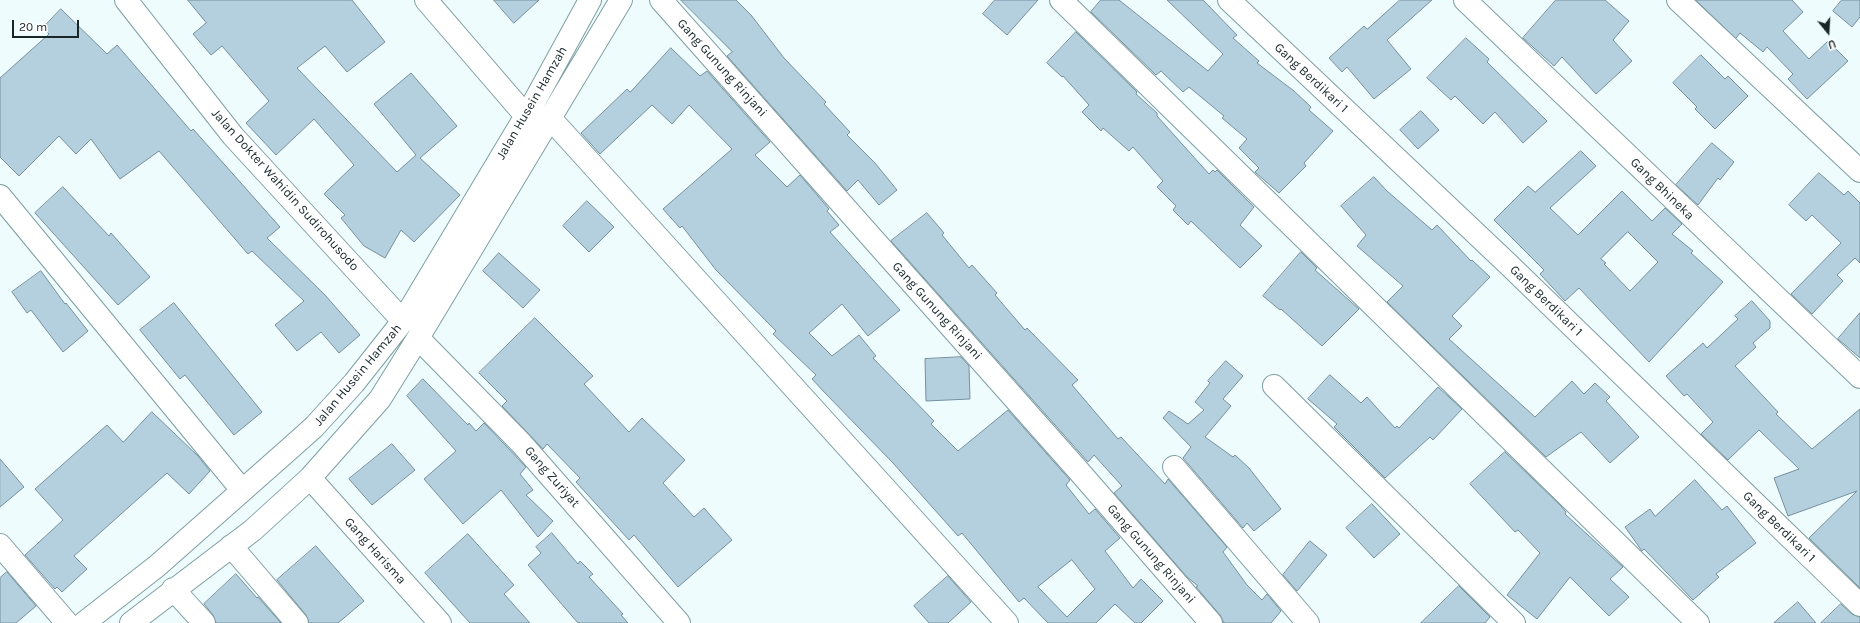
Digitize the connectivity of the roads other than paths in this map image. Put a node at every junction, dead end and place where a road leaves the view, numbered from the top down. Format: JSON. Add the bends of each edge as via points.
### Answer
{"nodes":[{"id":1,"x":126,"y":0,"type":"edge"},
{"id":2,"x":426,"y":0,"type":"edge"},
{"id":3,"x":590,"y":0,"type":"edge"},
{"id":4,"x":621,"y":0,"type":"edge"},
{"id":5,"x":661,"y":0,"type":"edge"},
{"id":6,"x":1061,"y":0,"type":"edge"},
{"id":7,"x":1229,"y":0,"type":"edge"},
{"id":8,"x":1464,"y":0,"type":"edge"},
{"id":9,"x":1678,"y":0,"type":"edge"},
{"id":10,"x":526,"y":116,"type":"junction"},
{"id":11,"x":550,"y":118,"type":"junction"},
{"id":12,"x":1860,"y":171,"type":"edge"},
{"id":13,"x":0,"y":196,"type":"edge"},
{"id":14,"x":403,"y":321,"type":"junction"},
{"id":15,"x":418,"y":338,"type":"junction"},
{"id":16,"x":1860,"y":377,"type":"edge"},
{"id":17,"x":1274,"y":386,"type":"dead end"},
{"id":18,"x":1174,"y":466,"type":"dead end"},
{"id":19,"x":310,"y":478,"type":"junction"},
{"id":20,"x":242,"y":490,"type":"junction"},
{"id":21,"x":0,"y":545,"type":"edge"},
{"id":22,"x":230,"y":546,"type":"junction"},
{"id":23,"x":174,"y":589,"type":"junction"},
{"id":24,"x":1860,"y":605,"type":"edge"},
{"id":25,"x":67,"y":623,"type":"edge"},
{"id":26,"x":84,"y":623,"type":"edge"},
{"id":27,"x":132,"y":623,"type":"edge"},
{"id":28,"x":204,"y":623,"type":"edge"},
{"id":29,"x":297,"y":623,"type":"edge"},
{"id":30,"x":440,"y":623,"type":"edge"},
{"id":31,"x":679,"y":623,"type":"edge"},
{"id":32,"x":1007,"y":623,"type":"edge"},
{"id":33,"x":1211,"y":623,"type":"edge"},
{"id":34,"x":1308,"y":623,"type":"edge"},
{"id":35,"x":1514,"y":623,"type":"edge"},
{"id":36,"x":1698,"y":623,"type":"edge"}],
"edges":[{"from":1,"to":14,"type":"street","name":"Jalan Dokter Wahidin Sudirohusodo","via":[[233,136]]},
{"from":2,"to":10,"type":"street"},
{"from":3,"to":10,"type":"street","name":"Jalan Husein Hamzah"},
{"from":4,"to":11,"type":"street","name":"Jalan Husein Hamzah"},
{"from":5,"to":33,"type":"street","name":"Gang Gunung Rinjani"},
{"from":6,"to":36,"type":"street"},
{"from":7,"to":24,"type":"street","name":"Gang Berdikari 1","via":[[1507,263]]},
{"from":8,"to":16,"type":"street","name":"Gang Bhineka"},
{"from":9,"to":12,"type":"street"},
{"from":10,"to":14,"type":"street","name":"Jalan Husein Hamzah"},
{"from":11,"to":15,"type":"street","name":"Jalan Husein Hamzah"},
{"from":11,"to":32,"type":"street"},
{"from":13,"to":20,"type":"street"},
{"from":14,"to":20,"type":"street","name":"Jalan Husein Hamzah","via":[[354,383],[314,427]]},
{"from":15,"to":19,"type":"street","name":"Jalan Husein Hamzah","via":[[380,399]]},
{"from":15,"to":31,"type":"street","name":"Gang Zuriyat","via":[[522,442]]},
{"from":17,"to":35,"type":"street"},
{"from":18,"to":34,"type":"street"},
{"from":19,"to":22,"type":"street","name":"Jalan Husein Hamzah","via":[[253,530]]},
{"from":19,"to":30,"type":"street","name":"Gang Harisma"},
{"from":20,"to":26,"type":"street","name":"Jalan Husein Hamzah","via":[[157,566]]},
{"from":21,"to":25,"type":"street"},
{"from":22,"to":23,"type":"street","name":"Jalan Husein Hamzah"},
{"from":22,"to":29,"type":"street"},
{"from":23,"to":27,"type":"street","name":"Jalan Husein Hamzah"},
{"from":23,"to":28,"type":"street"}]}
